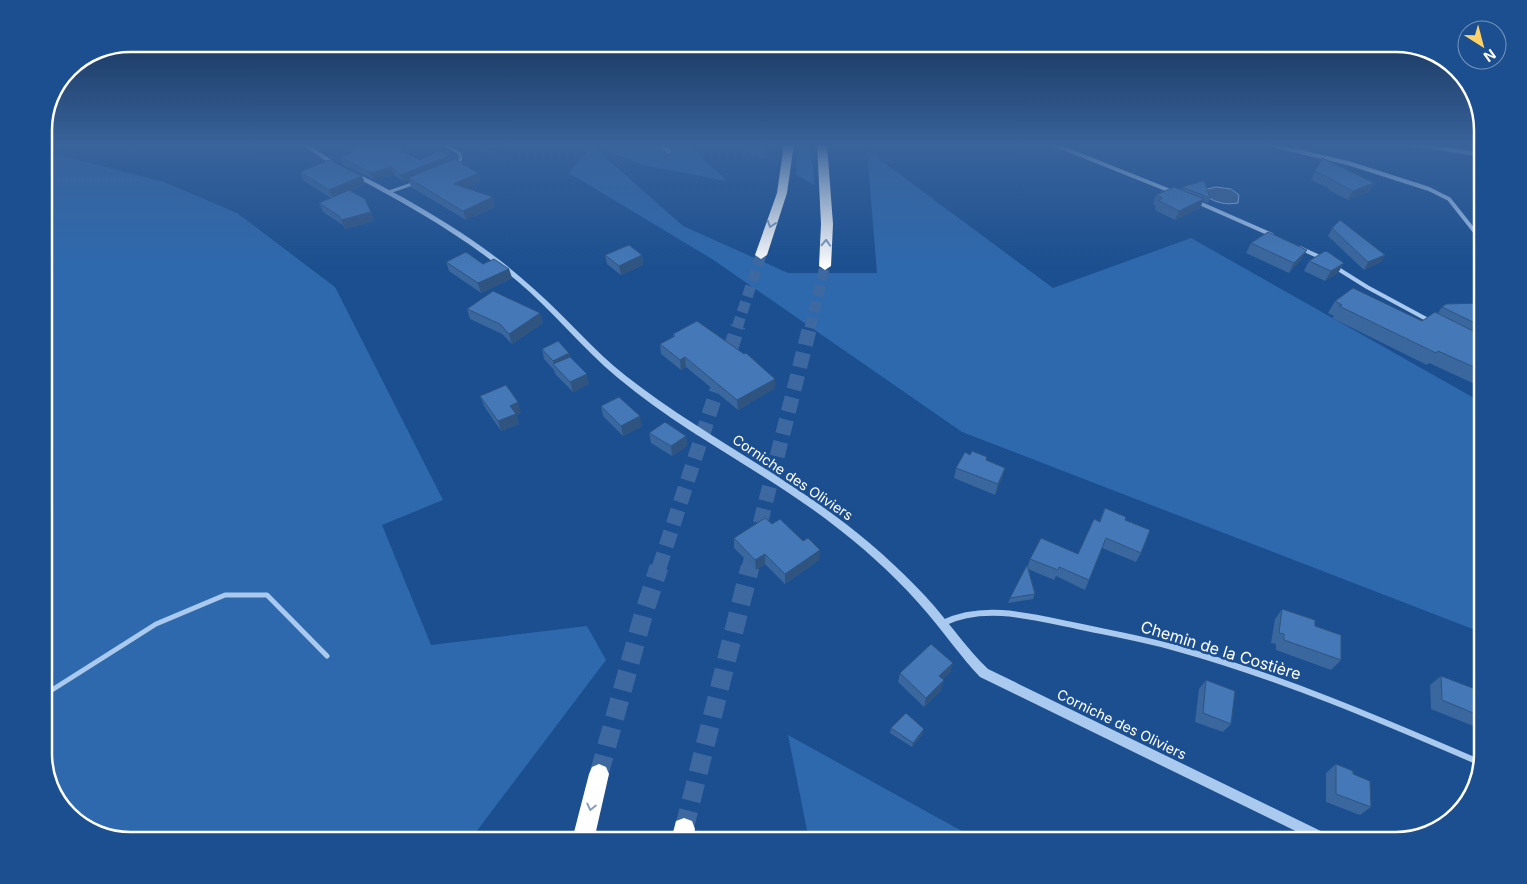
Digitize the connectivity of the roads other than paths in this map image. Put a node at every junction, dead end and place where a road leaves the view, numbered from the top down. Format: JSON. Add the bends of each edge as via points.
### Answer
{"nodes":[{"id":1,"x":376,"y":185,"type":"edge"},
{"id":2,"x":407,"y":185,"type":"edge"},
{"id":3,"x":783,"y":185,"type":"edge"},
{"id":4,"x":825,"y":185,"type":"edge"},
{"id":5,"x":1155,"y":185,"type":"edge"},
{"id":6,"x":1417,"y":185,"type":"edge"},
{"id":7,"x":389,"y":192,"type":"junction"},
{"id":8,"x":1179,"y":195,"type":"edge"},
{"id":9,"x":1196,"y":202,"type":"edge"},
{"id":10,"x":1474,"y":230,"type":"edge"},
{"id":11,"x":1280,"y":238,"type":"edge"},
{"id":12,"x":1297,"y":247,"type":"edge"},
{"id":13,"x":761,"y":255,"type":"tunnel mouth"},
{"id":14,"x":1324,"y":259,"type":"edge"},
{"id":15,"x":1331,"y":264,"type":"edge"},
{"id":16,"x":825,"y":266,"type":"tunnel mouth"},
{"id":17,"x":1433,"y":323,"type":"edge"},
{"id":18,"x":943,"y":623,"type":"junction"},
{"id":19,"x":327,"y":656,"type":"dead end"},
{"id":20,"x":53,"y":689,"type":"edge"},
{"id":21,"x":1474,"y":760,"type":"edge"},
{"id":22,"x":598,"y":774,"type":"tunnel mouth"},
{"id":23,"x":585,"y":832,"type":"edge"},
{"id":24,"x":1311,"y":832,"type":"edge"}],
"edges":[{"from":1,"to":7,"type":"street","name":"Corniche des Oliviers"},
{"from":2,"to":7,"type":"lane"},
{"from":3,"to":13,"type":"highway","one_way":true},
{"from":16,"to":4,"type":"highway","one_way":true},
{"from":5,"to":8,"type":"street"},
{"from":6,"to":10,"type":"street","via":[[1453,203]]},
{"from":7,"to":18,"type":"street","name":"Corniche des Oliviers","via":[[526,284],[620,375],[664,409],[840,525],[904,580]]},
{"from":9,"to":11,"type":"street"},
{"from":12,"to":14,"type":"street"},
{"from":15,"to":17,"type":"street"},
{"from":18,"to":21,"type":"street","name":"Chemin de la Costière","via":[[950,618],[981,613],[1026,616],[1189,651],[1307,691]]},
{"from":18,"to":24,"type":"street","name":"Corniche des Oliviers","via":[[970,660],[992,677]]},
{"from":19,"to":20,"type":"lane","via":[[267,595],[225,595],[156,624]]},
{"from":22,"to":23,"type":"highway","one_way":true}]}
